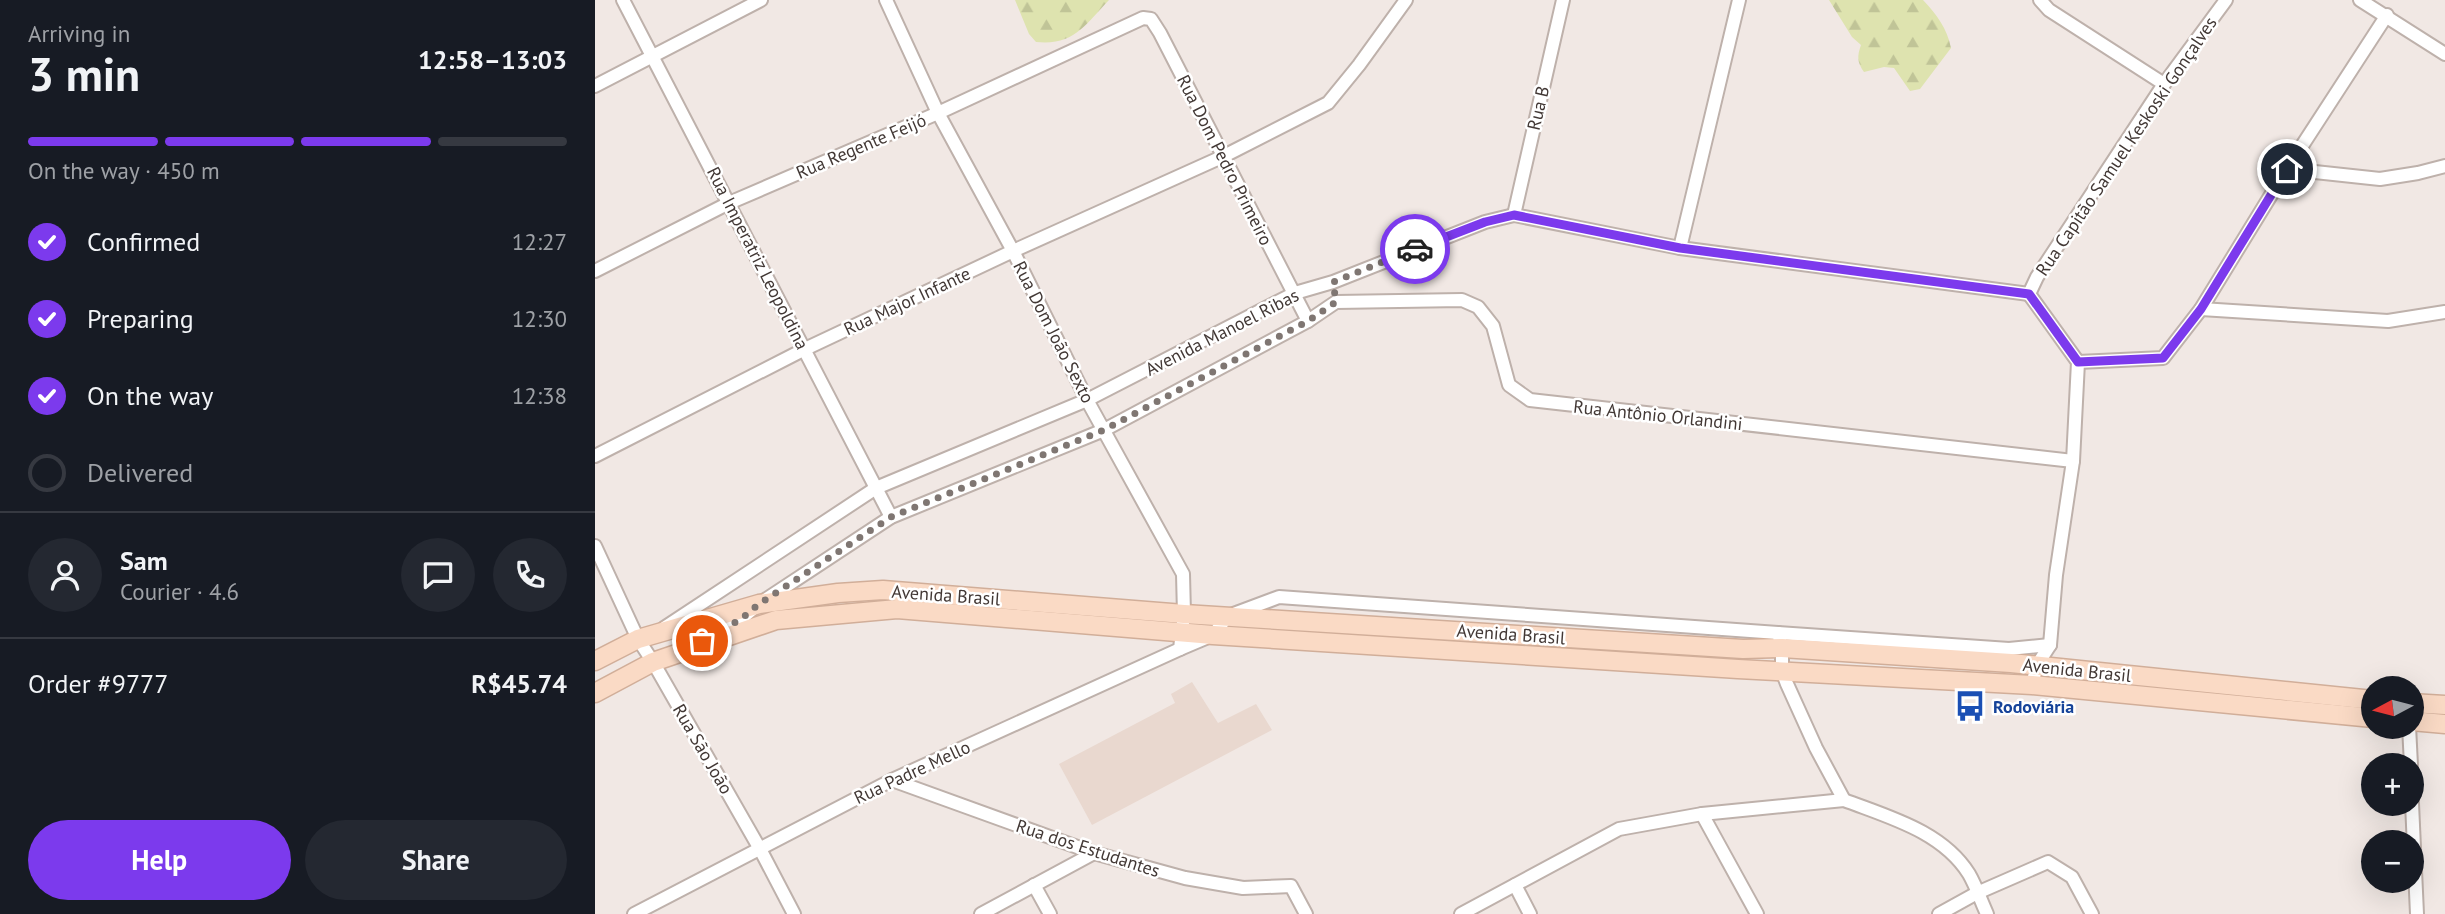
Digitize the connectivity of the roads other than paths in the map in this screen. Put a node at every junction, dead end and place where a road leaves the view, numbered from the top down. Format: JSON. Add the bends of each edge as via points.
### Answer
{"nodes":[{"id":1,"x":623,"y":0,"type":"edge"},
{"id":2,"x":761,"y":0,"type":"edge"},
{"id":3,"x":886,"y":0,"type":"edge"},
{"id":4,"x":1406,"y":0,"type":"edge"},
{"id":5,"x":1563,"y":0,"type":"edge"},
{"id":6,"x":1739,"y":0,"type":"edge"},
{"id":7,"x":2040,"y":0,"type":"edge"},
{"id":8,"x":2226,"y":0,"type":"edge"},
{"id":9,"x":2360,"y":0,"type":"edge"},
{"id":10,"x":2387,"y":15,"type":"junction"},
{"id":11,"x":1130,"y":24,"type":"joint"},
{"id":12,"x":2445,"y":54,"type":"edge"},
{"id":13,"x":653,"y":56,"type":"junction"},
{"id":14,"x":2164,"y":84,"type":"junction"},
{"id":15,"x":595,"y":86,"type":"edge"},
{"id":16,"x":938,"y":113,"type":"junction"},
{"id":17,"x":1224,"y":156,"type":"junction"},
{"id":18,"x":2445,"y":166,"type":"edge"},
{"id":19,"x":2287,"y":169,"type":"junction"},
{"id":20,"x":729,"y":203,"type":"junction"},
{"id":21,"x":1514,"y":215,"type":"junction"},
{"id":22,"x":1680,"y":248,"type":"junction"},
{"id":23,"x":1013,"y":251,"type":"junction"},
{"id":24,"x":595,"y":271,"type":"edge"},
{"id":25,"x":1333,"y":282,"type":"junction"},
{"id":26,"x":1295,"y":293,"type":"junction"},
{"id":27,"x":2029,"y":294,"type":"junction"},
{"id":28,"x":1336,"y":302,"type":"junction"},
{"id":29,"x":2201,"y":309,"type":"junction"},
{"id":30,"x":2445,"y":312,"type":"edge"},
{"id":31,"x":1308,"y":321,"type":"junction"},
{"id":32,"x":805,"y":349,"type":"junction"},
{"id":33,"x":2078,"y":362,"type":"junction"},
{"id":34,"x":1087,"y":400,"type":"junction"},
{"id":35,"x":1104,"y":430,"type":"junction"},
{"id":36,"x":595,"y":456,"type":"edge"},
{"id":37,"x":2073,"y":461,"type":"junction"},
{"id":38,"x":876,"y":488,"type":"junction"},
{"id":39,"x":891,"y":517,"type":"junction"},
{"id":40,"x":595,"y":546,"type":"edge"},
{"id":41,"x":759,"y":604,"type":"junction"},
{"id":42,"x":1228,"y":615,"type":"junction"},
{"id":43,"x":1182,"y":622,"type":"junction"},
{"id":44,"x":1213,"y":635,"type":"junction"},
{"id":45,"x":646,"y":637,"type":"junction"},
{"id":46,"x":1780,"y":640,"type":"junction"},
{"id":47,"x":2049,"y":645,"type":"junction"},
{"id":48,"x":1180,"y":649,"type":"junction"},
{"id":49,"x":1743,"y":649,"type":"junction"},
{"id":50,"x":682,"y":652,"type":"junction"},
{"id":51,"x":595,"y":661,"type":"edge"},
{"id":52,"x":653,"y":662,"type":"junction"},
{"id":53,"x":2037,"y":665,"type":"junction"},
{"id":54,"x":1738,"y":669,"type":"junction"},
{"id":55,"x":1783,"y":671,"type":"junction"},
{"id":56,"x":2032,"y":685,"type":"junction"},
{"id":57,"x":595,"y":693,"type":"edge"},
{"id":58,"x":2361,"y":699,"type":"edge"},
{"id":59,"x":2424,"y":704,"type":"edge"},
{"id":60,"x":2445,"y":705,"type":"edge"},
{"id":61,"x":2361,"y":717,"type":"edge"},
{"id":62,"x":2424,"y":724,"type":"edge"},
{"id":63,"x":2445,"y":724,"type":"edge"},
{"id":64,"x":892,"y":780,"type":"junction"},
{"id":65,"x":1844,"y":800,"type":"junction"},
{"id":66,"x":1702,"y":814,"type":"junction"},
{"id":67,"x":2413,"y":816,"type":"edge"},
{"id":68,"x":760,"y":849,"type":"junction"},
{"id":69,"x":1094,"y":853,"type":"junction"},
{"id":70,"x":1034,"y":885,"type":"junction"},
{"id":71,"x":1515,"y":886,"type":"junction"},
{"id":72,"x":1977,"y":893,"type":"junction"},
{"id":73,"x":634,"y":914,"type":"edge"},
{"id":74,"x":794,"y":914,"type":"edge"},
{"id":75,"x":981,"y":914,"type":"edge"},
{"id":76,"x":1050,"y":914,"type":"edge"},
{"id":77,"x":1306,"y":914,"type":"edge"},
{"id":78,"x":1461,"y":914,"type":"edge"},
{"id":79,"x":1530,"y":914,"type":"edge"},
{"id":80,"x":1757,"y":914,"type":"edge"},
{"id":81,"x":1939,"y":914,"type":"edge"},
{"id":82,"x":1987,"y":914,"type":"edge"},
{"id":83,"x":2092,"y":914,"type":"edge"},
{"id":84,"x":2417,"y":914,"type":"edge"}],
"edges":[{"from":1,"to":13,"type":"street","name":"Rua Imperatriz Leopoldina"},
{"from":2,"to":13,"type":"street"},
{"from":3,"to":16,"type":"street","name":"Rua Dom João Sexto"},
{"from":4,"to":17,"type":"street","name":"Rua Major Infante","via":[[1328,103]]},
{"from":5,"to":21,"type":"street","name":"Rua B"},
{"from":6,"to":22,"type":"street"},
{"from":7,"to":14,"type":"street"},
{"from":8,"to":14,"type":"street","name":"Rua Capitão Samuel Keskoski Gonçalves"},
{"from":9,"to":10,"type":"street"},
{"from":10,"to":12,"type":"street"},
{"from":10,"to":19,"type":"street"},
{"from":11,"to":16,"type":"street","name":"Rua Regente Feijó"},
{"from":11,"to":17,"type":"street","name":"Rua Dom Pedro Primeiro","via":[[1150,19],[1160,33]]},
{"from":13,"to":15,"type":"street"},
{"from":13,"to":20,"type":"street","name":"Rua Imperatriz Leopoldina"},
{"from":14,"to":27,"type":"street","name":"Rua Capitão Samuel Keskoski Gonçalves"},
{"from":16,"to":20,"type":"street","name":"Rua Regente Feijó"},
{"from":16,"to":23,"type":"street","name":"Rua Dom João Sexto"},
{"from":17,"to":23,"type":"street","name":"Rua Major Infante"},
{"from":17,"to":26,"type":"street","name":"Rua Dom Pedro Primeiro"},
{"from":18,"to":19,"type":"street","via":[[2379,179]]},
{"from":19,"to":29,"type":"street"},
{"from":20,"to":24,"type":"street","name":"Rua Regente Feijó"},
{"from":20,"to":32,"type":"street","name":"Rua Imperatriz Leopoldina"},
{"from":21,"to":22,"type":"street","name":"Avenida Manoel Ribas"},
{"from":21,"to":25,"type":"street","name":"Avenida Manoel Ribas","via":[[1485,222]]},
{"from":22,"to":27,"type":"street","name":"Avenida Manoel Ribas"},
{"from":23,"to":32,"type":"street","name":"Rua Major Infante"},
{"from":23,"to":34,"type":"street","name":"Rua Dom João Sexto"},
{"from":25,"to":26,"type":"street","name":"Avenida Manoel Ribas"},
{"from":25,"to":28,"type":"street"},
{"from":26,"to":31,"type":"street","name":"Rua Dom Pedro Primeiro"},
{"from":26,"to":34,"type":"street","name":"Avenida Manoel Ribas"},
{"from":27,"to":33,"type":"street"},
{"from":28,"to":31,"type":"street"},
{"from":28,"to":37,"type":"street","name":"Rua Antônio Orlandini","via":[[1462,300],[1478,307],[1493,326],[1509,385],[1530,400]]},
{"from":29,"to":30,"type":"street","via":[[2388,321]]},
{"from":29,"to":33,"type":"street","via":[[2163,358]]},
{"from":31,"to":35,"type":"street","name":"Avenida Manoel Ribas"},
{"from":32,"to":36,"type":"street","name":"Rua Major Infante"},
{"from":32,"to":38,"type":"street","name":"Rua Imperatriz Leopoldina"},
{"from":33,"to":37,"type":"street"},
{"from":34,"to":35,"type":"street","name":"Rua Dom João Sexto"},
{"from":34,"to":38,"type":"street","name":"Avenida Manoel Ribas"},
{"from":35,"to":39,"type":"street","name":"Avenida Manoel Ribas"},
{"from":35,"to":43,"type":"street","name":"Rua Dom João Sexto","via":[[1183,574]]},
{"from":37,"to":47,"type":"street"},
{"from":38,"to":39,"type":"street","name":"Rua Imperatriz Leopoldina"},
{"from":38,"to":45,"type":"street","name":"Avenida Manoel Ribas"},
{"from":39,"to":41,"type":"street","name":"Avenida Manoel Ribas"},
{"from":40,"to":45,"type":"street","name":"Rua São João"},
{"from":41,"to":43,"type":"main road","name":"Avenida Brasil","via":[[883,590]]},
{"from":41,"to":45,"type":"main road","name":"Avenida Brasil"},
{"from":41,"to":50,"type":"street","name":"Avenida Manoel Ribas"},
{"from":42,"to":43,"type":"main road","name":"Avenida Brasil"},
{"from":42,"to":44,"type":"street"},
{"from":42,"to":46,"type":"street","via":[[1279,597]]},
{"from":42,"to":49,"type":"main road","name":"Avenida Brasil"},
{"from":43,"to":44,"type":"main road","name":"Avenida Brasil"},
{"from":43,"to":48,"type":"street"},
{"from":43,"to":50,"type":"main road","name":"Avenida Brasil","via":[[897,609],[776,620]]},
{"from":44,"to":48,"type":"street","name":"Rua Padre Mello"},
{"from":44,"to":54,"type":"main road","name":"Avenida Brasil"},
{"from":45,"to":51,"type":"main road","name":"Avenida Manoel Ribas"},
{"from":45,"to":52,"type":"street","name":"Rua São João"},
{"from":46,"to":47,"type":"street","via":[[2009,649]]},
{"from":46,"to":49,"type":"main road","name":"Avenida Brasil"},
{"from":46,"to":53,"type":"main road","name":"Avenida Brasil"},
{"from":46,"to":55,"type":"street"},
{"from":47,"to":53,"type":"street"},
{"from":48,"to":64,"type":"street","name":"Rua Padre Mello"},
{"from":49,"to":54,"type":"main road"},
{"from":50,"to":52,"type":"main road","name":"Avenida Manoel Ribas"},
{"from":52,"to":57,"type":"main road","name":"Avenida Manoel Ribas"},
{"from":52,"to":68,"type":"street","name":"Rua São João"},
{"from":53,"to":56,"type":"street"},
{"from":53,"to":58,"type":"main road","name":"Avenida Brasil"},
{"from":54,"to":55,"type":"main road","name":"Avenida Brasil"},
{"from":55,"to":56,"type":"main road","name":"Avenida Brasil"},
{"from":55,"to":65,"type":"street"},
{"from":56,"to":61,"type":"main road","name":"Avenida Brasil"},
{"from":59,"to":60,"type":"main road"},
{"from":62,"to":63,"type":"main road"},
{"from":64,"to":68,"type":"street","name":"Rua Padre Mello"},
{"from":64,"to":69,"type":"street","name":"Rua dos Estudantes"},
{"from":65,"to":66,"type":"street"},
{"from":65,"to":72,"type":"street","via":[[1919,829],[1951,852]]},
{"from":66,"to":71,"type":"street","via":[[1619,829]]},
{"from":66,"to":80,"type":"street"},
{"from":67,"to":84,"type":"street"},
{"from":68,"to":73,"type":"street","name":"Rua Padre Mello"},
{"from":68,"to":74,"type":"street","name":"Rua São João"},
{"from":69,"to":70,"type":"street"},
{"from":69,"to":77,"type":"street","name":"Rua dos Estudantes","via":[[1231,886],[1291,886]]},
{"from":70,"to":75,"type":"street"},
{"from":70,"to":76,"type":"street"},
{"from":71,"to":78,"type":"street"},
{"from":71,"to":79,"type":"street"},
{"from":72,"to":81,"type":"street"},
{"from":72,"to":82,"type":"street"},
{"from":72,"to":83,"type":"street","via":[[2047,862],[2072,877]]}]}
